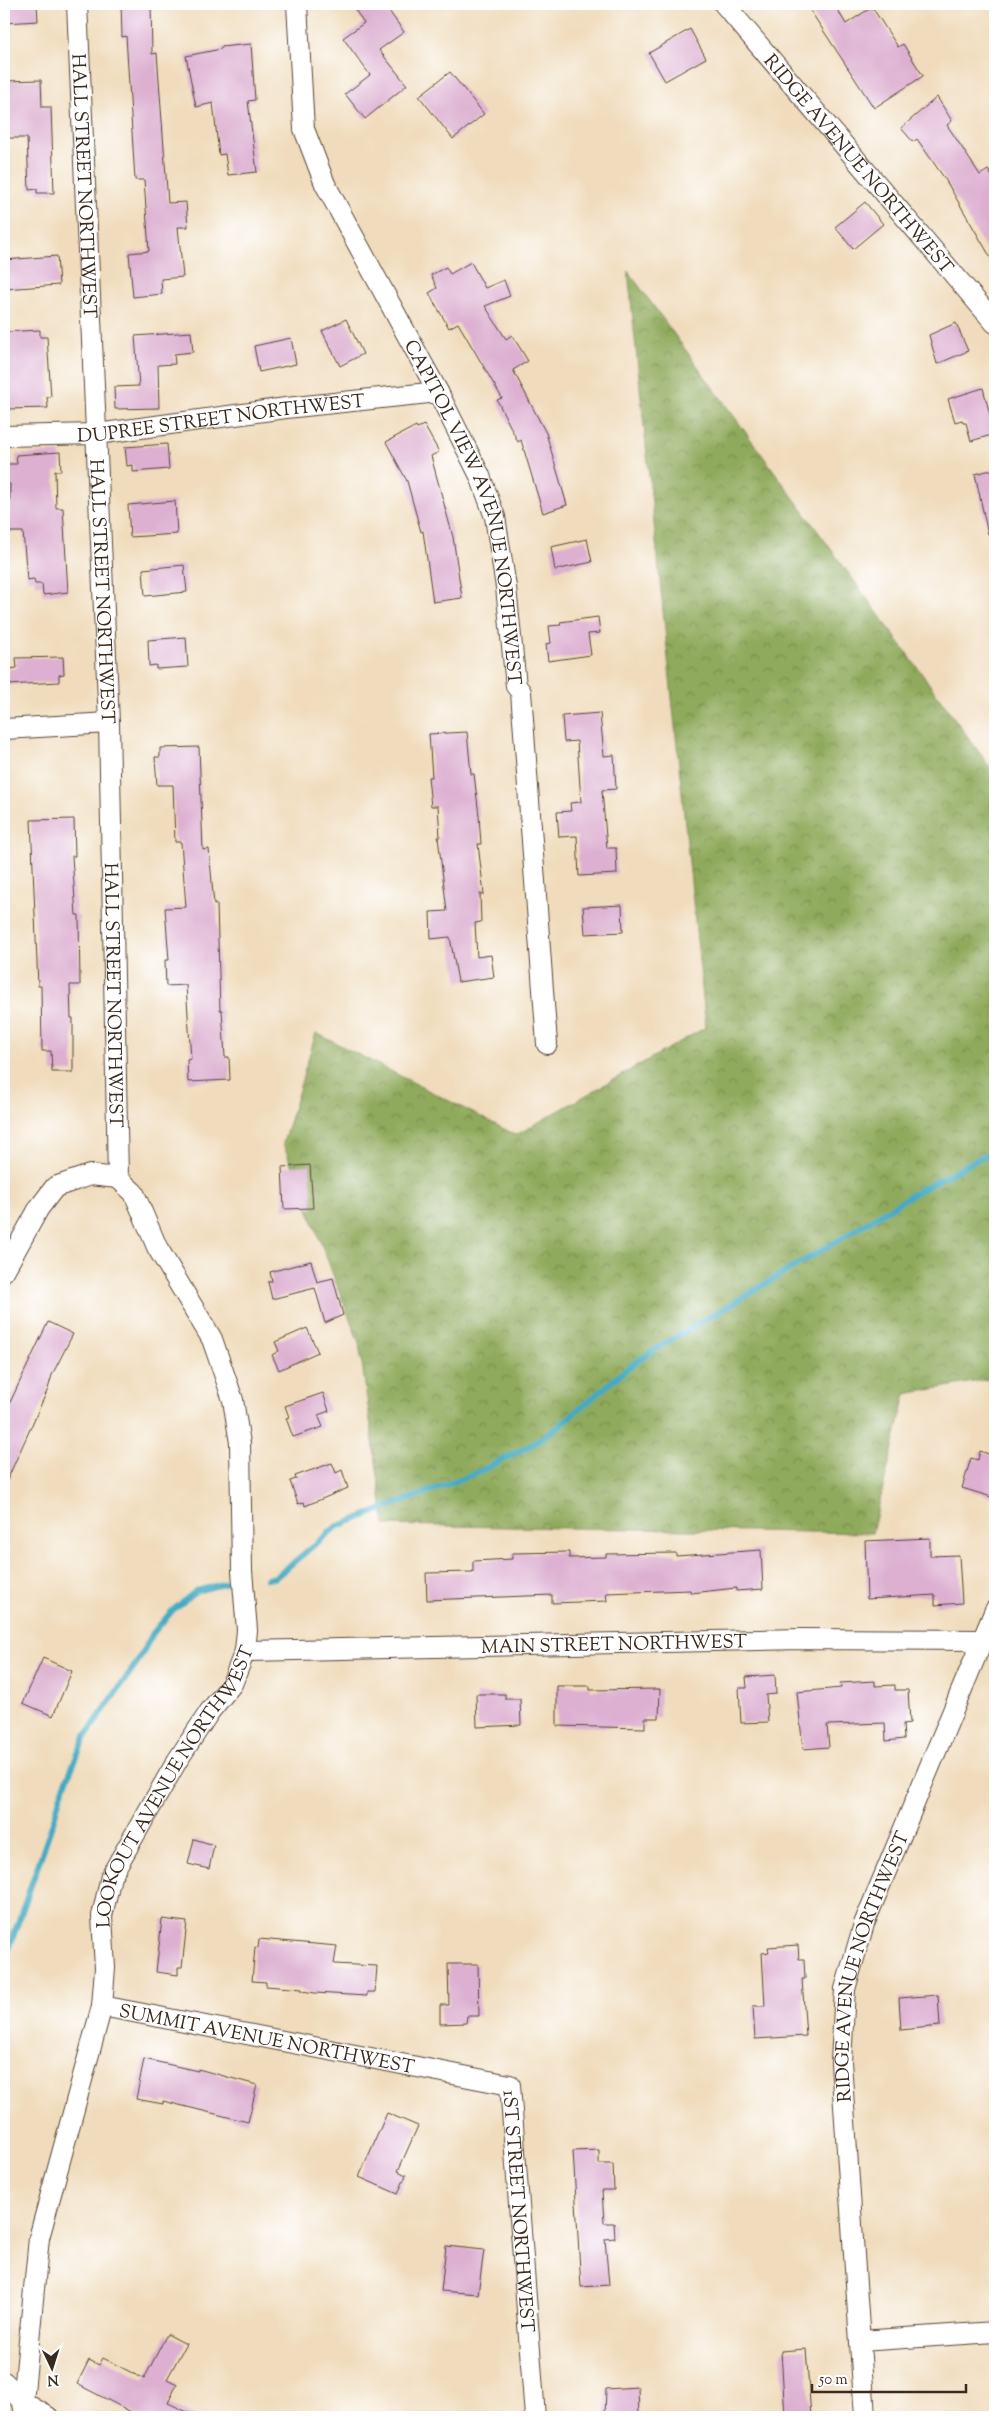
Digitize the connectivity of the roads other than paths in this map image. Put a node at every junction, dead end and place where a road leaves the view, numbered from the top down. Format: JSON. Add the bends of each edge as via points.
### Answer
{"nodes":[{"id":1,"x":77,"y":4,"type":"edge"},
{"id":2,"x":297,"y":4,"type":"edge"},
{"id":3,"x":724,"y":4,"type":"edge"},
{"id":4,"x":995,"y":323,"type":"edge"},
{"id":5,"x":438,"y":392,"type":"junction"},
{"id":6,"x":97,"y":434,"type":"junction"},
{"id":7,"x":4,"y":436,"type":"edge"},
{"id":8,"x":109,"y":723,"type":"junction"},
{"id":9,"x":4,"y":729,"type":"edge"},
{"id":10,"x":547,"y":1044,"type":"dead end"},
{"id":11,"x":118,"y":1178,"type":"junction"},
{"id":12,"x":4,"y":1271,"type":"edge"},
{"id":13,"x":995,"y":1610,"type":"edge"},
{"id":14,"x":983,"y":1640,"type":"junction"},
{"id":15,"x":245,"y":1651,"type":"junction"},
{"id":16,"x":102,"y":2006,"type":"junction"},
{"id":17,"x":432,"y":2070,"type":"joint"},
{"id":18,"x":995,"y":2332,"type":"edge"},
{"id":19,"x":860,"y":2341,"type":"junction"},
{"id":20,"x":4,"y":2382,"type":"edge"},
{"id":21,"x":24,"y":2410,"type":"edge"},
{"id":22,"x":48,"y":2417,"type":"edge"},
{"id":23,"x":535,"y":2417,"type":"edge"},
{"id":24,"x":865,"y":2417,"type":"edge"}],
"edges":[{"from":1,"to":6,"type":"street","name":"HALL STREET NORTHWEST"},
{"from":2,"to":5,"type":"street","name":"CAPITOL VIEW AVENUE NORTHWEST","via":[[304,129],[325,184]]},
{"from":3,"to":4,"type":"street","name":"RIDGE AVENUE NORTHWEST"},
{"from":5,"to":6,"type":"street","name":"DUPREE STREET NORTHWEST","via":[[286,408]]},
{"from":5,"to":10,"type":"street","name":"CAPITOL VIEW AVENUE NORTHWEST","via":[[480,476],[495,517],[516,686],[521,692]]},
{"from":6,"to":7,"type":"street","name":"DUPREE STREET NORTHWEST"},
{"from":6,"to":8,"type":"street","name":"HALL STREET NORTHWEST"},
{"from":8,"to":9,"type":"street"},
{"from":8,"to":11,"type":"street","name":"HALL STREET NORTHWEST"},
{"from":11,"to":12,"type":"street","via":[[90,1175],[55,1187],[38,1208]]},
{"from":11,"to":15,"type":"street","name":"LOOKOUT AVENUE NORTHWEST","via":[[134,1193],[158,1247],[212,1339],[234,1400],[240,1442],[242,1571],[247,1630]]},
{"from":13,"to":14,"type":"street","name":"RIDGE AVENUE NORTHWEST"},
{"from":14,"to":15,"type":"street","name":"MAIN STREET NORTHWEST","via":[[792,1640]]},
{"from":14,"to":19,"type":"street","name":"RIDGE AVENUE NORTHWEST","via":[[864,1924],[845,1989],[841,2062]]},
{"from":15,"to":16,"type":"street","name":"LOOKOUT AVENUE NORTHWEST","via":[[232,1684],[210,1711],[178,1761],[112,1876],[102,1916],[105,1968]]},
{"from":16,"to":17,"type":"street","name":"SUMMIT AVENUE NORTHWEST"},
{"from":16,"to":21,"type":"street","name":"LOOKOUT AVENUE NORTHWEST","via":[[39,2238]]},
{"from":17,"to":23,"type":"street","name":"1ST STREET NORTHWEST","via":[[510,2085]]},
{"from":18,"to":19,"type":"street"},
{"from":19,"to":24,"type":"street","name":"RIDGE AVENUE NORTHWEST"},
{"from":20,"to":21,"type":"street"},
{"from":21,"to":22,"type":"street"}]}
